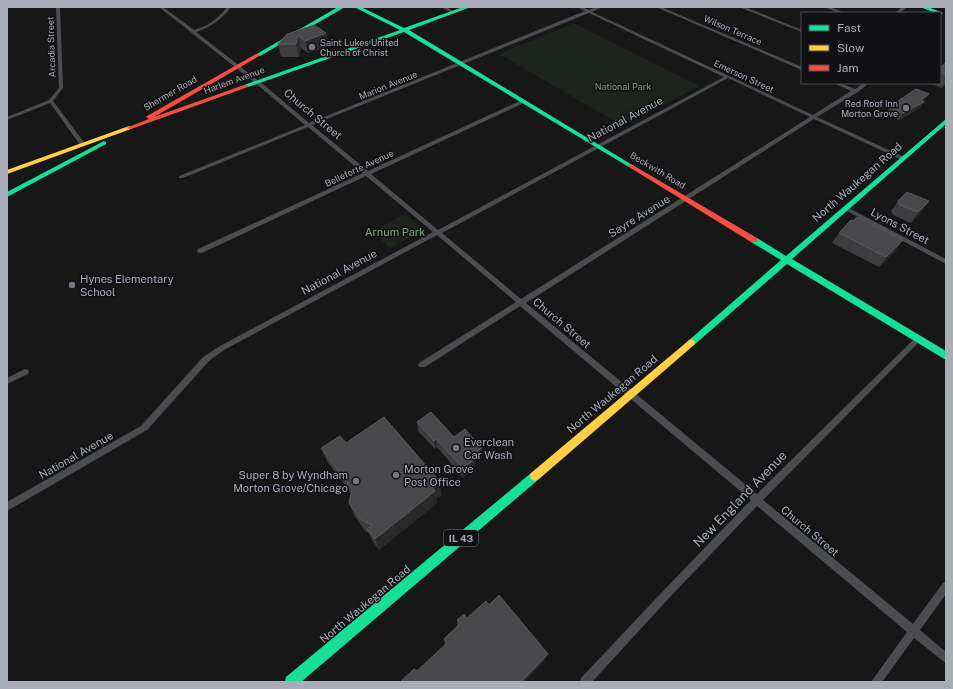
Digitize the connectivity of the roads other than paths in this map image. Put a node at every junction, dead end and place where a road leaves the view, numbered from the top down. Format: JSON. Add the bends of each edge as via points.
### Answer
{"nodes":[{"id":1,"x":58,"y":7,"type":"edge"},
{"id":2,"x":161,"y":7,"type":"edge"},
{"id":3,"x":229,"y":7,"type":"edge"},
{"id":4,"x":342,"y":7,"type":"edge"},
{"id":5,"x":357,"y":7,"type":"edge"},
{"id":6,"x":443,"y":7,"type":"edge"},
{"id":7,"x":468,"y":7,"type":"edge"},
{"id":8,"x":579,"y":7,"type":"edge"},
{"id":9,"x":600,"y":7,"type":"edge"},
{"id":10,"x":658,"y":7,"type":"edge"},
{"id":11,"x":741,"y":7,"type":"edge"},
{"id":12,"x":826,"y":7,"type":"edge"},
{"id":13,"x":922,"y":7,"type":"edge"},
{"id":14,"x":934,"y":7,"type":"edge"},
{"id":15,"x":946,"y":11,"type":"edge"},
{"id":16,"x":453,"y":12,"type":"junction"},
{"id":17,"x":589,"y":12,"type":"junction"},
{"id":18,"x":839,"y":12,"type":"edge"},
{"id":19,"x":937,"y":12,"type":"edge"},
{"id":20,"x":404,"y":30,"type":"junction"},
{"id":21,"x":801,"y":31,"type":"edge"},
{"id":22,"x":193,"y":32,"type":"junction"},
{"id":23,"x":462,"y":63,"type":"junction"},
{"id":24,"x":238,"y":67,"type":"junction"},
{"id":25,"x":801,"y":68,"type":"edge"},
{"id":26,"x":727,"y":77,"type":"junction"},
{"id":27,"x":258,"y":82,"type":"junction"},
{"id":28,"x":838,"y":84,"type":"edge"},
{"id":29,"x":866,"y":84,"type":"edge"},
{"id":30,"x":856,"y":92,"type":"junction"},
{"id":31,"x":51,"y":101,"type":"junction"},
{"id":32,"x":524,"y":101,"type":"junction"},
{"id":33,"x":815,"y":117,"type":"junction"},
{"id":34,"x":7,"y":119,"type":"edge"},
{"id":35,"x":946,"y":121,"type":"edge"},
{"id":36,"x":309,"y":125,"type":"junction"},
{"id":37,"x":123,"y":132,"type":"junction"},
{"id":38,"x":83,"y":145,"type":"junction"},
{"id":39,"x":598,"y":146,"type":"junction"},
{"id":40,"x":902,"y":158,"type":"junction"},
{"id":41,"x":7,"y":172,"type":"edge"},
{"id":42,"x":367,"y":174,"type":"junction"},
{"id":43,"x":181,"y":177,"type":"dead end"},
{"id":44,"x":7,"y":195,"type":"edge"},
{"id":45,"x":686,"y":199,"type":"junction"},
{"id":46,"x":845,"y":208,"type":"junction"},
{"id":47,"x":437,"y":232,"type":"junction"},
{"id":48,"x":200,"y":251,"type":"dead end"},
{"id":49,"x":787,"y":259,"type":"junction"},
{"id":50,"x":946,"y":262,"type":"edge"},
{"id":51,"x":521,"y":303,"type":"junction"},
{"id":52,"x":918,"y":339,"type":"junction"},
{"id":53,"x":946,"y":356,"type":"edge"},
{"id":54,"x":422,"y":365,"type":"dead end"},
{"id":55,"x":25,"y":372,"type":"dead end"},
{"id":56,"x":7,"y":382,"type":"edge"},
{"id":57,"x":631,"y":395,"type":"junction"},
{"id":58,"x":756,"y":500,"type":"junction"},
{"id":59,"x":7,"y":507,"type":"edge"},
{"id":60,"x":946,"y":586,"type":"edge"},
{"id":61,"x":913,"y":631,"type":"junction"},
{"id":62,"x":946,"y":658,"type":"edge"},
{"id":63,"x":291,"y":682,"type":"edge"},
{"id":64,"x":585,"y":682,"type":"edge"},
{"id":65,"x":876,"y":682,"type":"edge"}],
"edges":[{"from":1,"to":31,"type":"street","name":"Arcadia Street","via":[[61,88]]},
{"from":2,"to":22,"type":"street","name":"Church Street"},
{"from":3,"to":22,"type":"street","via":[[215,24]]},
{"from":4,"to":24,"type":"main road","name":"Shermer Road"},
{"from":5,"to":20,"type":"main road","name":"Beckwith Road"},
{"from":6,"to":16,"type":"street"},
{"from":7,"to":16,"type":"main road","name":"Harlem Avenue"},
{"from":8,"to":17,"type":"street","name":"Emerson Street"},
{"from":9,"to":17,"type":"street","name":"Marion Avenue"},
{"from":10,"to":25,"type":"street","name":"Wilson Terrace"},
{"from":11,"to":21,"type":"street"},
{"from":12,"to":18,"type":"street"},
{"from":13,"to":19,"type":"main road"},
{"from":14,"to":15,"type":"main road"},
{"from":16,"to":20,"type":"main road","name":"Harlem Avenue"},
{"from":17,"to":23,"type":"street","name":"Marion Avenue"},
{"from":17,"to":26,"type":"street","name":"Emerson Street"},
{"from":20,"to":23,"type":"main road","name":"Beckwith Road"},
{"from":20,"to":27,"type":"main road","name":"Harlem Avenue"},
{"from":22,"to":24,"type":"street","name":"Church Street"},
{"from":23,"to":32,"type":"main road","name":"Beckwith Road"},
{"from":23,"to":36,"type":"street","name":"Marion Avenue"},
{"from":24,"to":27,"type":"street","name":"Church Street"},
{"from":24,"to":37,"type":"main road","name":"Shermer Road"},
{"from":26,"to":33,"type":"street","name":"Emerson Street"},
{"from":26,"to":39,"type":"street","name":"National Avenue"},
{"from":27,"to":36,"type":"street","name":"Church Street"},
{"from":27,"to":37,"type":"main road","name":"Harlem Avenue"},
{"from":28,"to":30,"type":"street"},
{"from":29,"to":30,"type":"street","name":"Sayre Avenue"},
{"from":30,"to":33,"type":"street","name":"Sayre Avenue"},
{"from":31,"to":34,"type":"street"},
{"from":31,"to":38,"type":"street"},
{"from":32,"to":39,"type":"main road","name":"Beckwith Road"},
{"from":32,"to":42,"type":"street","name":"Belleforte Avenue"},
{"from":33,"to":40,"type":"street","name":"Emerson Street"},
{"from":33,"to":45,"type":"street","name":"Sayre Avenue"},
{"from":35,"to":40,"type":"main road","name":"North Waukegan Road","number":"IL 43"},
{"from":36,"to":42,"type":"street","name":"Church Street"},
{"from":36,"to":43,"type":"street","name":"Marion Avenue"},
{"from":37,"to":38,"type":"main road","name":"Harlem Avenue"},
{"from":37,"to":44,"type":"main road","name":"Shermer Road"},
{"from":38,"to":41,"type":"main road","name":"Harlem Avenue"},
{"from":39,"to":45,"type":"main road","name":"Beckwith Road"},
{"from":39,"to":47,"type":"street","name":"National Avenue"},
{"from":40,"to":46,"type":"main road","name":"North Waukegan Road","number":"IL 43"},
{"from":42,"to":47,"type":"street","name":"Church Street"},
{"from":42,"to":48,"type":"street","name":"Belleforte Avenue"},
{"from":45,"to":49,"type":"main road","name":"Beckwith Road"},
{"from":45,"to":51,"type":"street","name":"Sayre Avenue"},
{"from":46,"to":49,"type":"main road","name":"North Waukegan Road","number":"IL 43"},
{"from":46,"to":50,"type":"street","name":"Lyons Street"},
{"from":47,"to":51,"type":"street","name":"Church Street"},
{"from":47,"to":59,"type":"street","name":"National Avenue","via":[[213,354],[144,428]]},
{"from":49,"to":52,"type":"main road","name":"Beckwith Road"},
{"from":49,"to":57,"type":"main road","name":"North Waukegan Road","number":"IL 43"},
{"from":51,"to":54,"type":"street","name":"Sayre Avenue"},
{"from":51,"to":57,"type":"street","name":"Church Street"},
{"from":52,"to":53,"type":"main road","name":"Beckwith Road"},
{"from":52,"to":58,"type":"street","name":"New England Avenue"},
{"from":55,"to":56,"type":"street"},
{"from":57,"to":58,"type":"street","name":"Church Street"},
{"from":57,"to":63,"type":"main road","name":"North Waukegan Road","number":"IL 43"},
{"from":58,"to":61,"type":"street","name":"Church Street"},
{"from":58,"to":64,"type":"street","name":"New England Avenue","via":[[646,614]]},
{"from":60,"to":61,"type":"street"},
{"from":61,"to":62,"type":"street","name":"Church Street"},
{"from":61,"to":65,"type":"street"}]}
